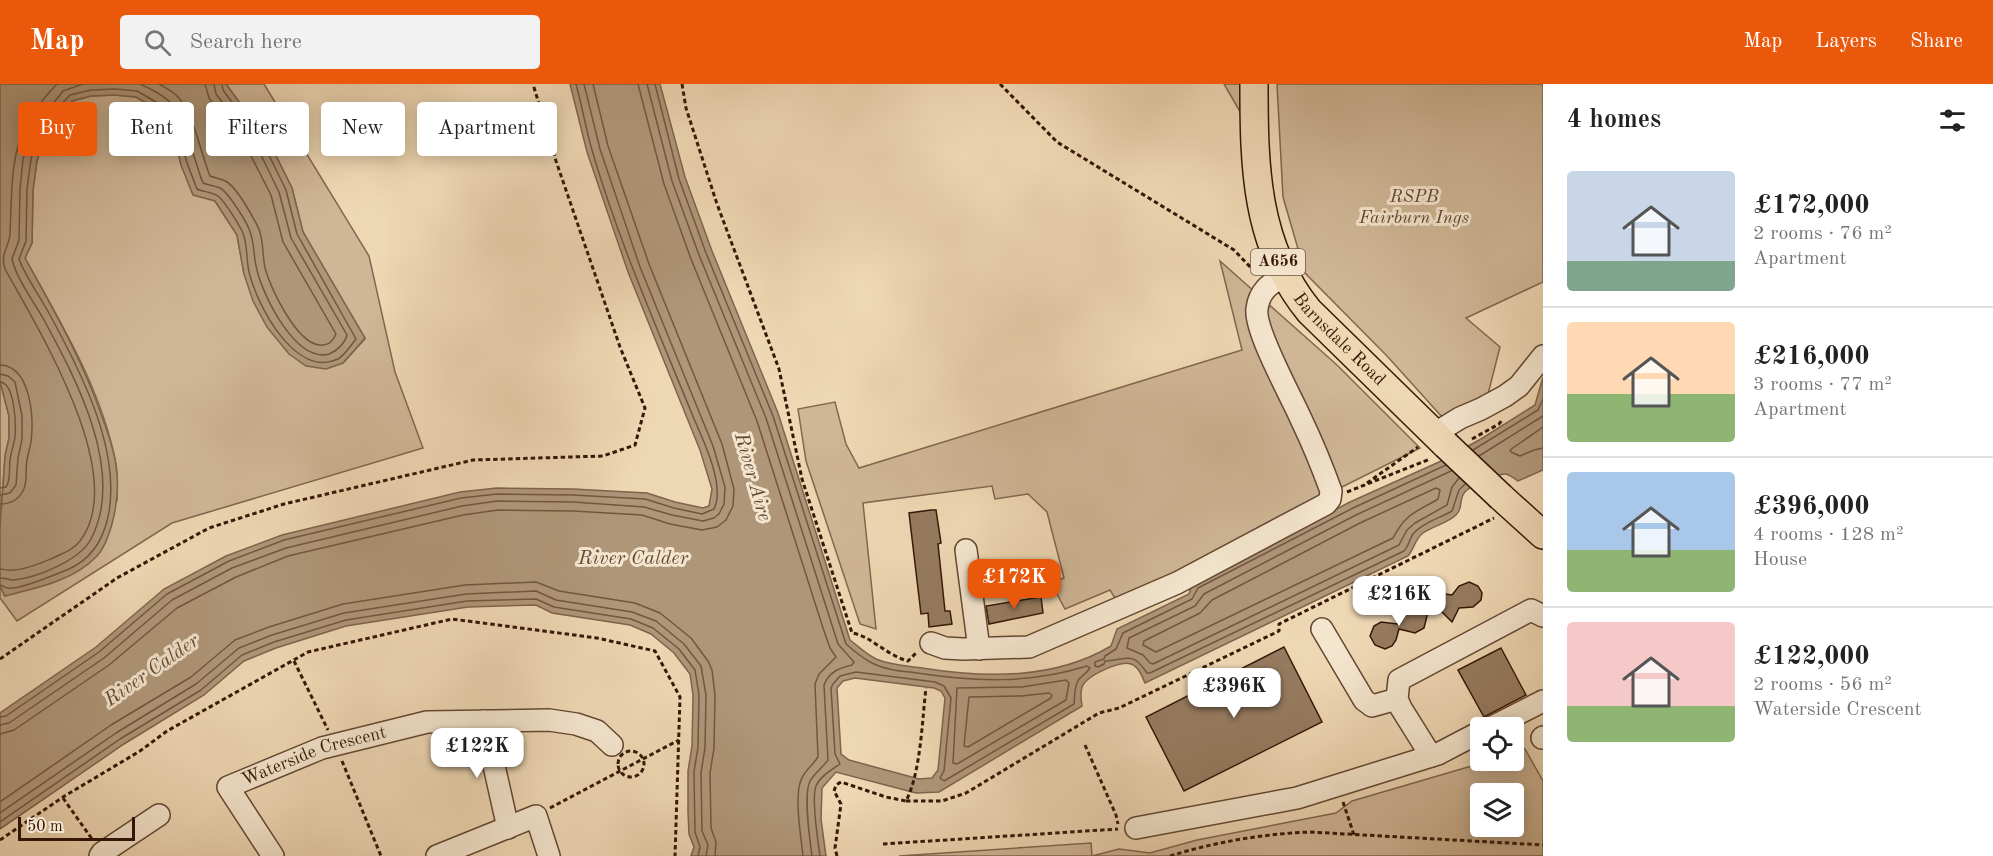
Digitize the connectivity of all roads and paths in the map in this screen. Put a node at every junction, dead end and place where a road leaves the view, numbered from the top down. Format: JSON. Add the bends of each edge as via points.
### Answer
{"nodes":[{"id":1,"x":533,"y":84,"type":"edge"},
{"id":2,"x":682,"y":84,"type":"edge"},
{"id":3,"x":1000,"y":84,"type":"edge"},
{"id":4,"x":1254,"y":84,"type":"edge"},
{"id":5,"x":1276,"y":280,"type":"junction"},
{"id":6,"x":1543,"y":356,"type":"edge"},
{"id":7,"x":1437,"y":446,"type":"junction"},
{"id":8,"x":1360,"y":487,"type":"junction"},
{"id":9,"x":1330,"y":499,"type":"junction"},
{"id":10,"x":1500,"y":507,"type":"junction"},
{"id":11,"x":1543,"y":535,"type":"edge"},
{"id":12,"x":966,"y":550,"type":"dead end"},
{"id":13,"x":1543,"y":616,"type":"edge"},
{"id":14,"x":1322,"y":629,"type":"dead end"},
{"id":15,"x":931,"y":643,"type":"joint"},
{"id":16,"x":979,"y":649,"type":"junction"},
{"id":17,"x":0,"y":659,"type":"edge"},
{"id":18,"x":926,"y":688,"type":"dead end"},
{"id":19,"x":1397,"y":699,"type":"junction"},
{"id":20,"x":1543,"y":701,"type":"edge"},
{"id":21,"x":1512,"y":717,"type":"edge"},
{"id":22,"x":484,"y":721,"type":"junction"},
{"id":23,"x":1470,"y":737,"type":"edge"},
{"id":24,"x":679,"y":740,"type":"junction"},
{"id":25,"x":612,"y":745,"type":"dead end"},
{"id":26,"x":1085,"y":745,"type":"dead end"},
{"id":27,"x":1431,"y":756,"type":"junction"},
{"id":28,"x":643,"y":759,"type":"junction"},
{"id":29,"x":619,"y":772,"type":"junction"},
{"id":30,"x":1338,"y":785,"type":"junction"},
{"id":31,"x":63,"y":797,"type":"junction"},
{"id":32,"x":906,"y":801,"type":"junction"},
{"id":33,"x":159,"y":815,"type":"dead end"},
{"id":34,"x":536,"y":816,"type":"junction"},
{"id":35,"x":508,"y":828,"type":"junction"},
{"id":36,"x":1128,"y":828,"type":"junction"},
{"id":37,"x":1354,"y":835,"type":"junction"},
{"id":38,"x":0,"y":840,"type":"edge"},
{"id":39,"x":883,"y":844,"type":"dead end"},
{"id":40,"x":1543,"y":845,"type":"edge"},
{"id":41,"x":469,"y":850,"type":"edge"},
{"id":42,"x":101,"y":854,"type":"edge"},
{"id":43,"x":273,"y":856,"type":"edge"},
{"id":44,"x":437,"y":856,"type":"edge"},
{"id":45,"x":549,"y":856,"type":"edge"},
{"id":46,"x":675,"y":856,"type":"edge"},
{"id":47,"x":837,"y":856,"type":"edge"},
{"id":48,"x":1170,"y":856,"type":"edge"}],
"edges":[{"from":1,"to":17,"type":"path","via":[[556,161],[645,408],[635,445],[603,456],[473,460],[284,504],[209,528],[117,578]]},
{"from":2,"to":15,"type":"path","via":[[717,204],[779,369],[802,479],[852,633],[860,634],[894,657],[908,660]]},
{"from":3,"to":5,"type":"path","via":[[1057,142]]},
{"from":4,"to":5,"type":"main road","name":"Barnsdale Road","number":"A656","via":[[1261,205]]},
{"from":5,"to":7,"type":"main road","name":"Barnsdale Road","number":"A656","via":[[1292,291]]},
{"from":5,"to":9,"type":"street","via":[[1261,293],[1256,311],[1262,337],[1323,468]]},
{"from":6,"to":7,"type":"street","via":[[1519,386],[1461,418]]},
{"from":7,"to":8,"type":"path"},
{"from":7,"to":8,"type":"path","via":[[1394,465]]},
{"from":7,"to":10,"type":"main road","name":"Barnsdale Road","number":"A656","bridge":true},
{"from":8,"to":9,"type":"path"},
{"from":9,"to":16,"type":"street","via":[[1177,583],[1068,631],[1029,647]]},
{"from":10,"to":11,"type":"main road","name":"Barnsdale Road","number":"A656"},
{"from":10,"to":32,"type":"path","via":[[1279,624],[1279,631],[1119,708],[1099,713],[966,793],[942,801]]},
{"from":12,"to":16,"type":"street"},
{"from":13,"to":19,"type":"street","via":[[1531,610],[1399,680]]},
{"from":14,"to":19,"type":"street","via":[[1364,700],[1372,706]]},
{"from":15,"to":16,"type":"street","via":[[945,648]]},
{"from":18,"to":32,"type":"path","via":[[915,774]]},
{"from":19,"to":27,"type":"street"},
{"from":20,"to":21,"type":"street"},
{"from":22,"to":25,"type":"street","name":"Waterside Crescent","via":[[549,720],[576,724],[597,731]]},
{"from":22,"to":35,"type":"street"},
{"from":22,"to":43,"type":"street","name":"Waterside Crescent","via":[[427,722],[322,748],[228,787]]},
{"from":23,"to":27,"type":"street"},
{"from":24,"to":28,"type":"path"},
{"from":24,"to":31,"type":"path","via":[[680,697],[655,651],[597,638],[452,619],[308,652],[167,731]]},
{"from":24,"to":46,"type":"path"},
{"from":26,"to":36,"type":"path","via":[[1116,815]]},
{"from":27,"to":30,"type":"street"},
{"from":28,"to":29,"type":"path"},
{"from":28,"to":29,"type":"path","via":[[644,768],[635,777]]},
{"from":28,"to":29,"type":"path","via":[[634,751],[625,752],[619,758]]},
{"from":29,"to":34,"type":"path"},
{"from":30,"to":36,"type":"street","via":[[1297,798]]},
{"from":30,"to":37,"type":"path"},
{"from":31,"to":38,"type":"path"},
{"from":31,"to":42,"type":"path"},
{"from":32,"to":47,"type":"path","via":[[841,783],[836,785],[834,791],[841,804],[834,848]]},
{"from":33,"to":42,"type":"street"},
{"from":34,"to":35,"type":"street"},
{"from":34,"to":45,"type":"street"},
{"from":35,"to":41,"type":"street"},
{"from":36,"to":39,"type":"path"},
{"from":37,"to":40,"type":"path"},
{"from":37,"to":48,"type":"path","via":[[1277,833],[1208,844]]},
{"from":41,"to":44,"type":"street"}]}
